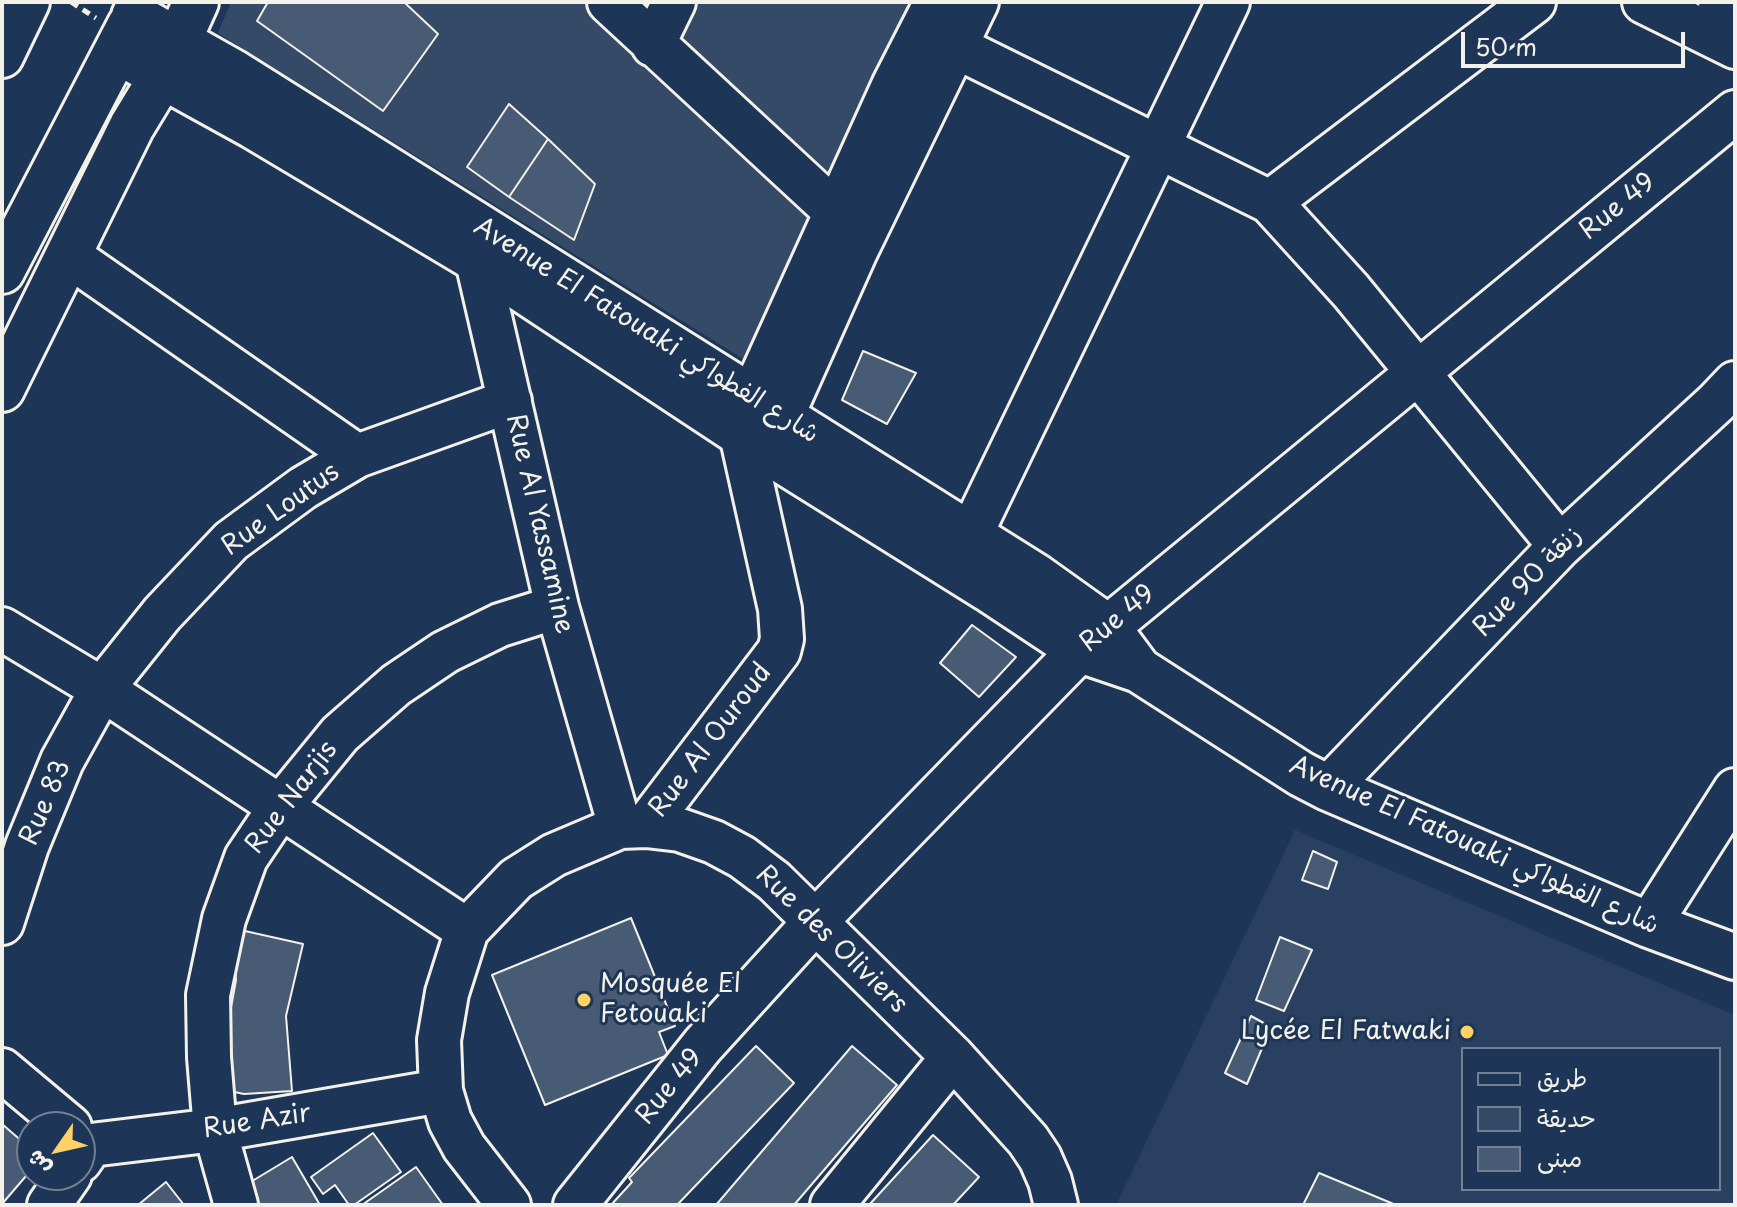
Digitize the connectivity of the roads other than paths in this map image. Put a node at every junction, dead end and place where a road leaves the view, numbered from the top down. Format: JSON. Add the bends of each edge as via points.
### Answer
{"nodes":[{"id":1,"x":28,"y":2,"type":"edge"},
{"id":2,"x":609,"y":2,"type":"edge"},
{"id":3,"x":674,"y":2,"type":"edge"},
{"id":4,"x":977,"y":2,"type":"edge"},
{"id":5,"x":1228,"y":2,"type":"edge"},
{"id":6,"x":1534,"y":2,"type":"edge"},
{"id":7,"x":1644,"y":2,"type":"edge"},
{"id":8,"x":1720,"y":2,"type":"edge"},
{"id":9,"x":1735,"y":9,"type":"edge"},
{"id":10,"x":123,"y":22,"type":"edge"},
{"id":11,"x":939,"y":26,"type":"edge"},
{"id":12,"x":180,"y":39,"type":"edge"},
{"id":13,"x":653,"y":45,"type":"junction"},
{"id":14,"x":1735,"y":47,"type":"edge"},
{"id":15,"x":2,"y":56,"type":"edge"},
{"id":16,"x":1735,"y":112,"type":"edge"},
{"id":17,"x":1161,"y":146,"type":"junction"},
{"id":18,"x":1270,"y":202,"type":"junction"},
{"id":19,"x":836,"y":212,"type":"junction"},
{"id":20,"x":472,"y":239,"type":"junction"},
{"id":21,"x":68,"y":255,"type":"junction"},
{"id":22,"x":2,"y":271,"type":"edge"},
{"id":23,"x":1416,"y":372,"type":"junction"},
{"id":24,"x":1735,"y":383,"type":"edge"},
{"id":25,"x":2,"y":389,"type":"edge"},
{"id":26,"x":510,"y":401,"type":"junction"},
{"id":27,"x":758,"y":434,"type":"junction"},
{"id":28,"x":357,"y":456,"type":"junction"},
{"id":29,"x":970,"y":536,"type":"junction"},
{"id":30,"x":1560,"y":546,"type":"junction"},
{"id":31,"x":557,"y":607,"type":"junction"},
{"id":32,"x":2,"y":629,"type":"edge"},
{"id":33,"x":1094,"y":638,"type":"junction"},
{"id":34,"x":102,"y":689,"type":"junction"},
{"id":35,"x":1328,"y":788,"type":"junction"},
{"id":36,"x":1735,"y":790,"type":"edge"},
{"id":37,"x":281,"y":806,"type":"junction"},
{"id":38,"x":633,"y":827,"type":"junction"},
{"id":39,"x":815,"y":922,"type":"junction"},
{"id":40,"x":2,"y":923,"type":"edge"},
{"id":41,"x":1649,"y":925,"type":"junction"},
{"id":42,"x":467,"y":930,"type":"junction"},
{"id":43,"x":1735,"y":957,"type":"edge"},
{"id":44,"x":953,"y":1057,"type":"junction"},
{"id":45,"x":2,"y":1070,"type":"edge"},
{"id":46,"x":441,"y":1091,"type":"junction"},
{"id":47,"x":41,"y":1111,"type":"edge"},
{"id":48,"x":215,"y":1130,"type":"junction"},
{"id":49,"x":96,"y":1147,"type":"edge"},
{"id":50,"x":236,"y":1205,"type":"edge"},
{"id":51,"x":509,"y":1205,"type":"edge"},
{"id":52,"x":575,"y":1205,"type":"edge"},
{"id":53,"x":832,"y":1205,"type":"edge"},
{"id":54,"x":1056,"y":1205,"type":"edge"}],
"edges":[{"from":1,"to":15,"type":"street"},
{"from":2,"to":13,"type":"street"},
{"from":3,"to":13,"type":"street"},
{"from":4,"to":11,"type":"street"},
{"from":5,"to":17,"type":"street"},
{"from":6,"to":18,"type":"street"},
{"from":7,"to":14,"type":"street"},
{"from":8,"to":9,"type":"street"},
{"from":10,"to":12,"type":"main road","name":"Avenue El Fatouaki شارع الفطواكي"},
{"from":10,"to":22,"type":"main road"},
{"from":11,"to":17,"type":"street"},
{"from":11,"to":19,"type":"street","via":[[894,84]]},
{"from":11,"to":27,"type":"street","via":[[856,251]]},
{"from":12,"to":20,"type":"main road","name":"Avenue El Fatouaki شارع الفطواكي"},
{"from":12,"to":21,"type":"main road"},
{"from":13,"to":19,"type":"street"},
{"from":16,"to":23,"type":"street","name":"Rue 49"},
{"from":17,"to":18,"type":"street"},
{"from":17,"to":29,"type":"street"},
{"from":18,"to":23,"type":"street"},
{"from":19,"to":27,"type":"street"},
{"from":20,"to":26,"type":"street","name":"Rue Al Yassamine"},
{"from":20,"to":27,"type":"main road","name":"Avenue El Fatouaki شارع الفطواكي"},
{"from":21,"to":25,"type":"main road"},
{"from":21,"to":28,"type":"street"},
{"from":23,"to":30,"type":"street"},
{"from":23,"to":33,"type":"street","name":"Rue 49"},
{"from":24,"to":30,"type":"street","name":"Rue 90 زنقة"},
{"from":26,"to":28,"type":"street","name":"Rue Loutus"},
{"from":26,"to":31,"type":"street","name":"Rue Al Yassamine"},
{"from":27,"to":29,"type":"main road","name":"Avenue El Fatouaki شارع الفطواكي"},
{"from":27,"to":33,"type":"main road","name":"Avenue El Fatouaki شارع الفطواكي","via":[[988,589]]},
{"from":27,"to":38,"type":"street","name":"Rue Al Ouroud","via":[[780,609],[779,651]]},
{"from":28,"to":34,"type":"street","name":"Rue Loutus","via":[[231,541],[162,614]]},
{"from":29,"to":33,"type":"main road","name":"Avenue El Fatouaki شارع الفطواكي","via":[[1037,577]]},
{"from":30,"to":35,"type":"street","name":"Rue 90 زنقة"},
{"from":31,"to":37,"type":"street","name":"Rue Narjis","via":[[500,625],[445,652],[396,685],[340,734]]},
{"from":31,"to":38,"type":"street","name":"Rue Al Yassamine"},
{"from":32,"to":34,"type":"street"},
{"from":33,"to":35,"type":"main road","name":"Avenue El Fatouaki شارع الفطواكي"},
{"from":33,"to":39,"type":"street","name":"Rue 49"},
{"from":34,"to":37,"type":"street"},
{"from":34,"to":40,"type":"street","name":"Rue 83","via":[[62,761]]},
{"from":35,"to":41,"type":"main road","name":"Avenue El Fatouaki شارع الفطواكي"},
{"from":36,"to":41,"type":"street"},
{"from":37,"to":42,"type":"street"},
{"from":37,"to":48,"type":"street","name":"Rue Narjis","via":[[246,858],[224,919],[208,995]]},
{"from":38,"to":39,"type":"street","name":"Rue des Oliviers","via":[[680,830],[714,842],[774,881]]},
{"from":38,"to":42,"type":"street","via":[[554,855],[516,879]]},
{"from":39,"to":44,"type":"street","name":"Rue des Oliviers"},
{"from":39,"to":52,"type":"street","name":"Rue 49","via":[[703,1045]]},
{"from":41,"to":43,"type":"main road","name":"Avenue El Fatouaki شارع الفطواكي"},
{"from":42,"to":46,"type":"street","via":[[439,1040]]},
{"from":44,"to":53,"type":"street"},
{"from":44,"to":54,"type":"street","name":"Rue des Oliviers","via":[[1028,1140]]},
{"from":45,"to":47,"type":"street"},
{"from":46,"to":48,"type":"street","name":"Rue Azir"},
{"from":46,"to":51,"type":"street","via":[[464,1147]]},
{"from":48,"to":49,"type":"street","name":"Rue Azir"},
{"from":48,"to":50,"type":"street","name":"Rue Narjis"}]}
